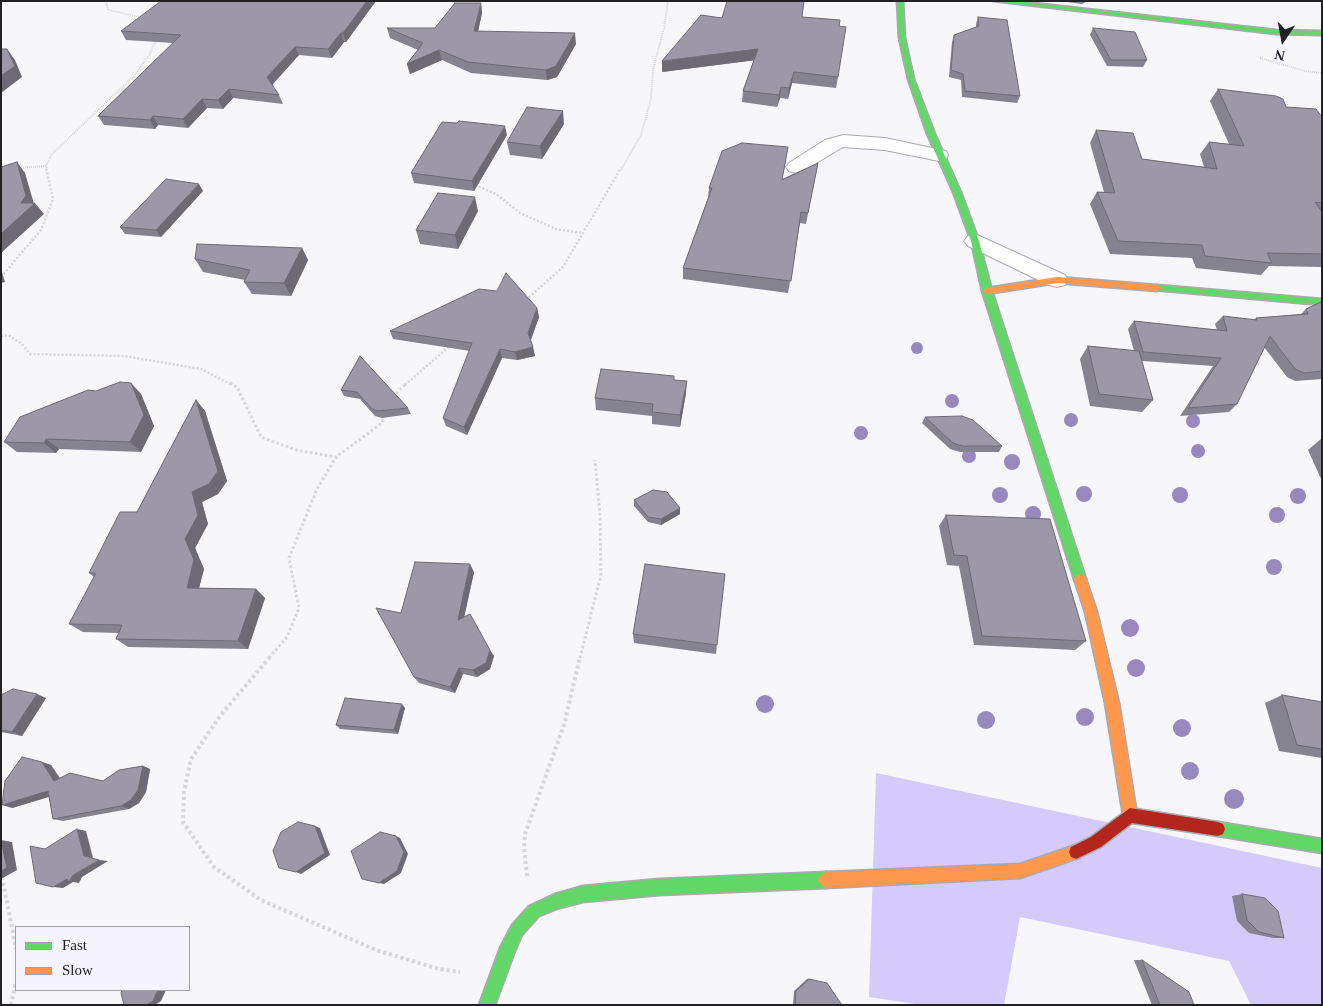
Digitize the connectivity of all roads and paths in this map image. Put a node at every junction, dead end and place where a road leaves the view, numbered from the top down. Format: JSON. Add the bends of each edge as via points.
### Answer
{"nodes":[{"id":1,"x":106,"y":1,"type":"edge"},
{"id":2,"x":668,"y":1,"type":"edge"},
{"id":3,"x":900,"y":1,"type":"edge"},
{"id":4,"x":996,"y":1,"type":"edge"},
{"id":5,"x":150,"y":20,"type":"edge"},
{"id":6,"x":1322,"y":33,"type":"edge"},
{"id":7,"x":158,"y":36,"type":"edge"},
{"id":8,"x":1260,"y":58,"type":"dead end"},
{"id":9,"x":1322,"y":73,"type":"edge"},
{"id":10,"x":939,"y":155,"type":"junction"},
{"id":11,"x":46,"y":166,"type":"junction"},
{"id":12,"x":796,"y":167,"type":"dead end"},
{"id":13,"x":11,"y":168,"type":"edge"},
{"id":14,"x":467,"y":183,"type":"edge"},
{"id":15,"x":582,"y":233,"type":"junction"},
{"id":16,"x":975,"y":241,"type":"junction"},
{"id":17,"x":1,"y":277,"type":"edge"},
{"id":18,"x":1057,"y":280,"type":"junction"},
{"id":19,"x":988,"y":291,"type":"junction"},
{"id":20,"x":1322,"y":302,"type":"edge"},
{"id":21,"x":520,"y":306,"type":"edge"},
{"id":22,"x":1,"y":336,"type":"edge"},
{"id":23,"x":453,"y":343,"type":"edge"},
{"id":24,"x":336,"y":457,"type":"junction"},
{"id":25,"x":595,"y":460,"type":"dead end"},
{"id":26,"x":1130,"y":815,"type":"junction"},
{"id":27,"x":1322,"y":846,"type":"edge"},
{"id":28,"x":1,"y":871,"type":"edge"},
{"id":29,"x":534,"y":911,"type":"junction"},
{"id":30,"x":15,"y":944,"type":"edge"},
{"id":31,"x":496,"y":978,"type":"junction"},
{"id":32,"x":15,"y":987,"type":"edge"},
{"id":33,"x":11,"y":1005,"type":"edge"},
{"id":34,"x":487,"y":1005,"type":"edge"}],
"edges":[{"from":1,"to":5,"type":"path","via":[[108,10]]},
{"from":2,"to":15,"type":"path","via":[[641,135]]},
{"from":3,"to":10,"type":"street","via":[[902,38],[911,79]]},
{"from":4,"to":6,"type":"street","via":[[1276,32]]},
{"from":7,"to":11,"type":"path","via":[[135,75],[51,155]]},
{"from":8,"to":9,"type":"path"},
{"from":10,"to":12,"type":"street","via":[[876,143],[843,141],[832,144]]},
{"from":10,"to":16,"type":"street"},
{"from":11,"to":13,"type":"path"},
{"from":11,"to":17,"type":"path","via":[[53,199],[41,230]]},
{"from":14,"to":15,"type":"path","via":[[496,194],[520,213],[556,229]]},
{"from":15,"to":21,"type":"path","via":[[563,268]]},
{"from":16,"to":18,"type":"street"},
{"from":16,"to":19,"type":"street"},
{"from":18,"to":19,"type":"street"},
{"from":18,"to":20,"type":"street"},
{"from":19,"to":26,"type":"street","via":[[1091,612],[1112,703]]},
{"from":22,"to":24,"type":"path","via":[[8,335],[30,354],[124,356],[201,369],[237,387],[261,437],[296,450]]},
{"from":23,"to":24,"type":"path","via":[[398,391],[382,423]]},
{"from":24,"to":31,"type":"path","via":[[317,489],[289,558],[299,608],[287,637],[220,716],[191,759],[184,791],[183,822],[214,867],[261,900],[376,950],[439,969]]},
{"from":25,"to":29,"type":"path","via":[[601,575],[564,725],[525,834],[525,862]]},
{"from":26,"to":27,"type":"street"},
{"from":26,"to":29,"type":"street","via":[[1096,842],[1068,856],[1020,871],[583,894]]},
{"from":28,"to":30,"type":"path"},
{"from":29,"to":31,"type":"street","via":[[517,930]]},
{"from":31,"to":34,"type":"street"},
{"from":32,"to":33,"type":"path"}]}
